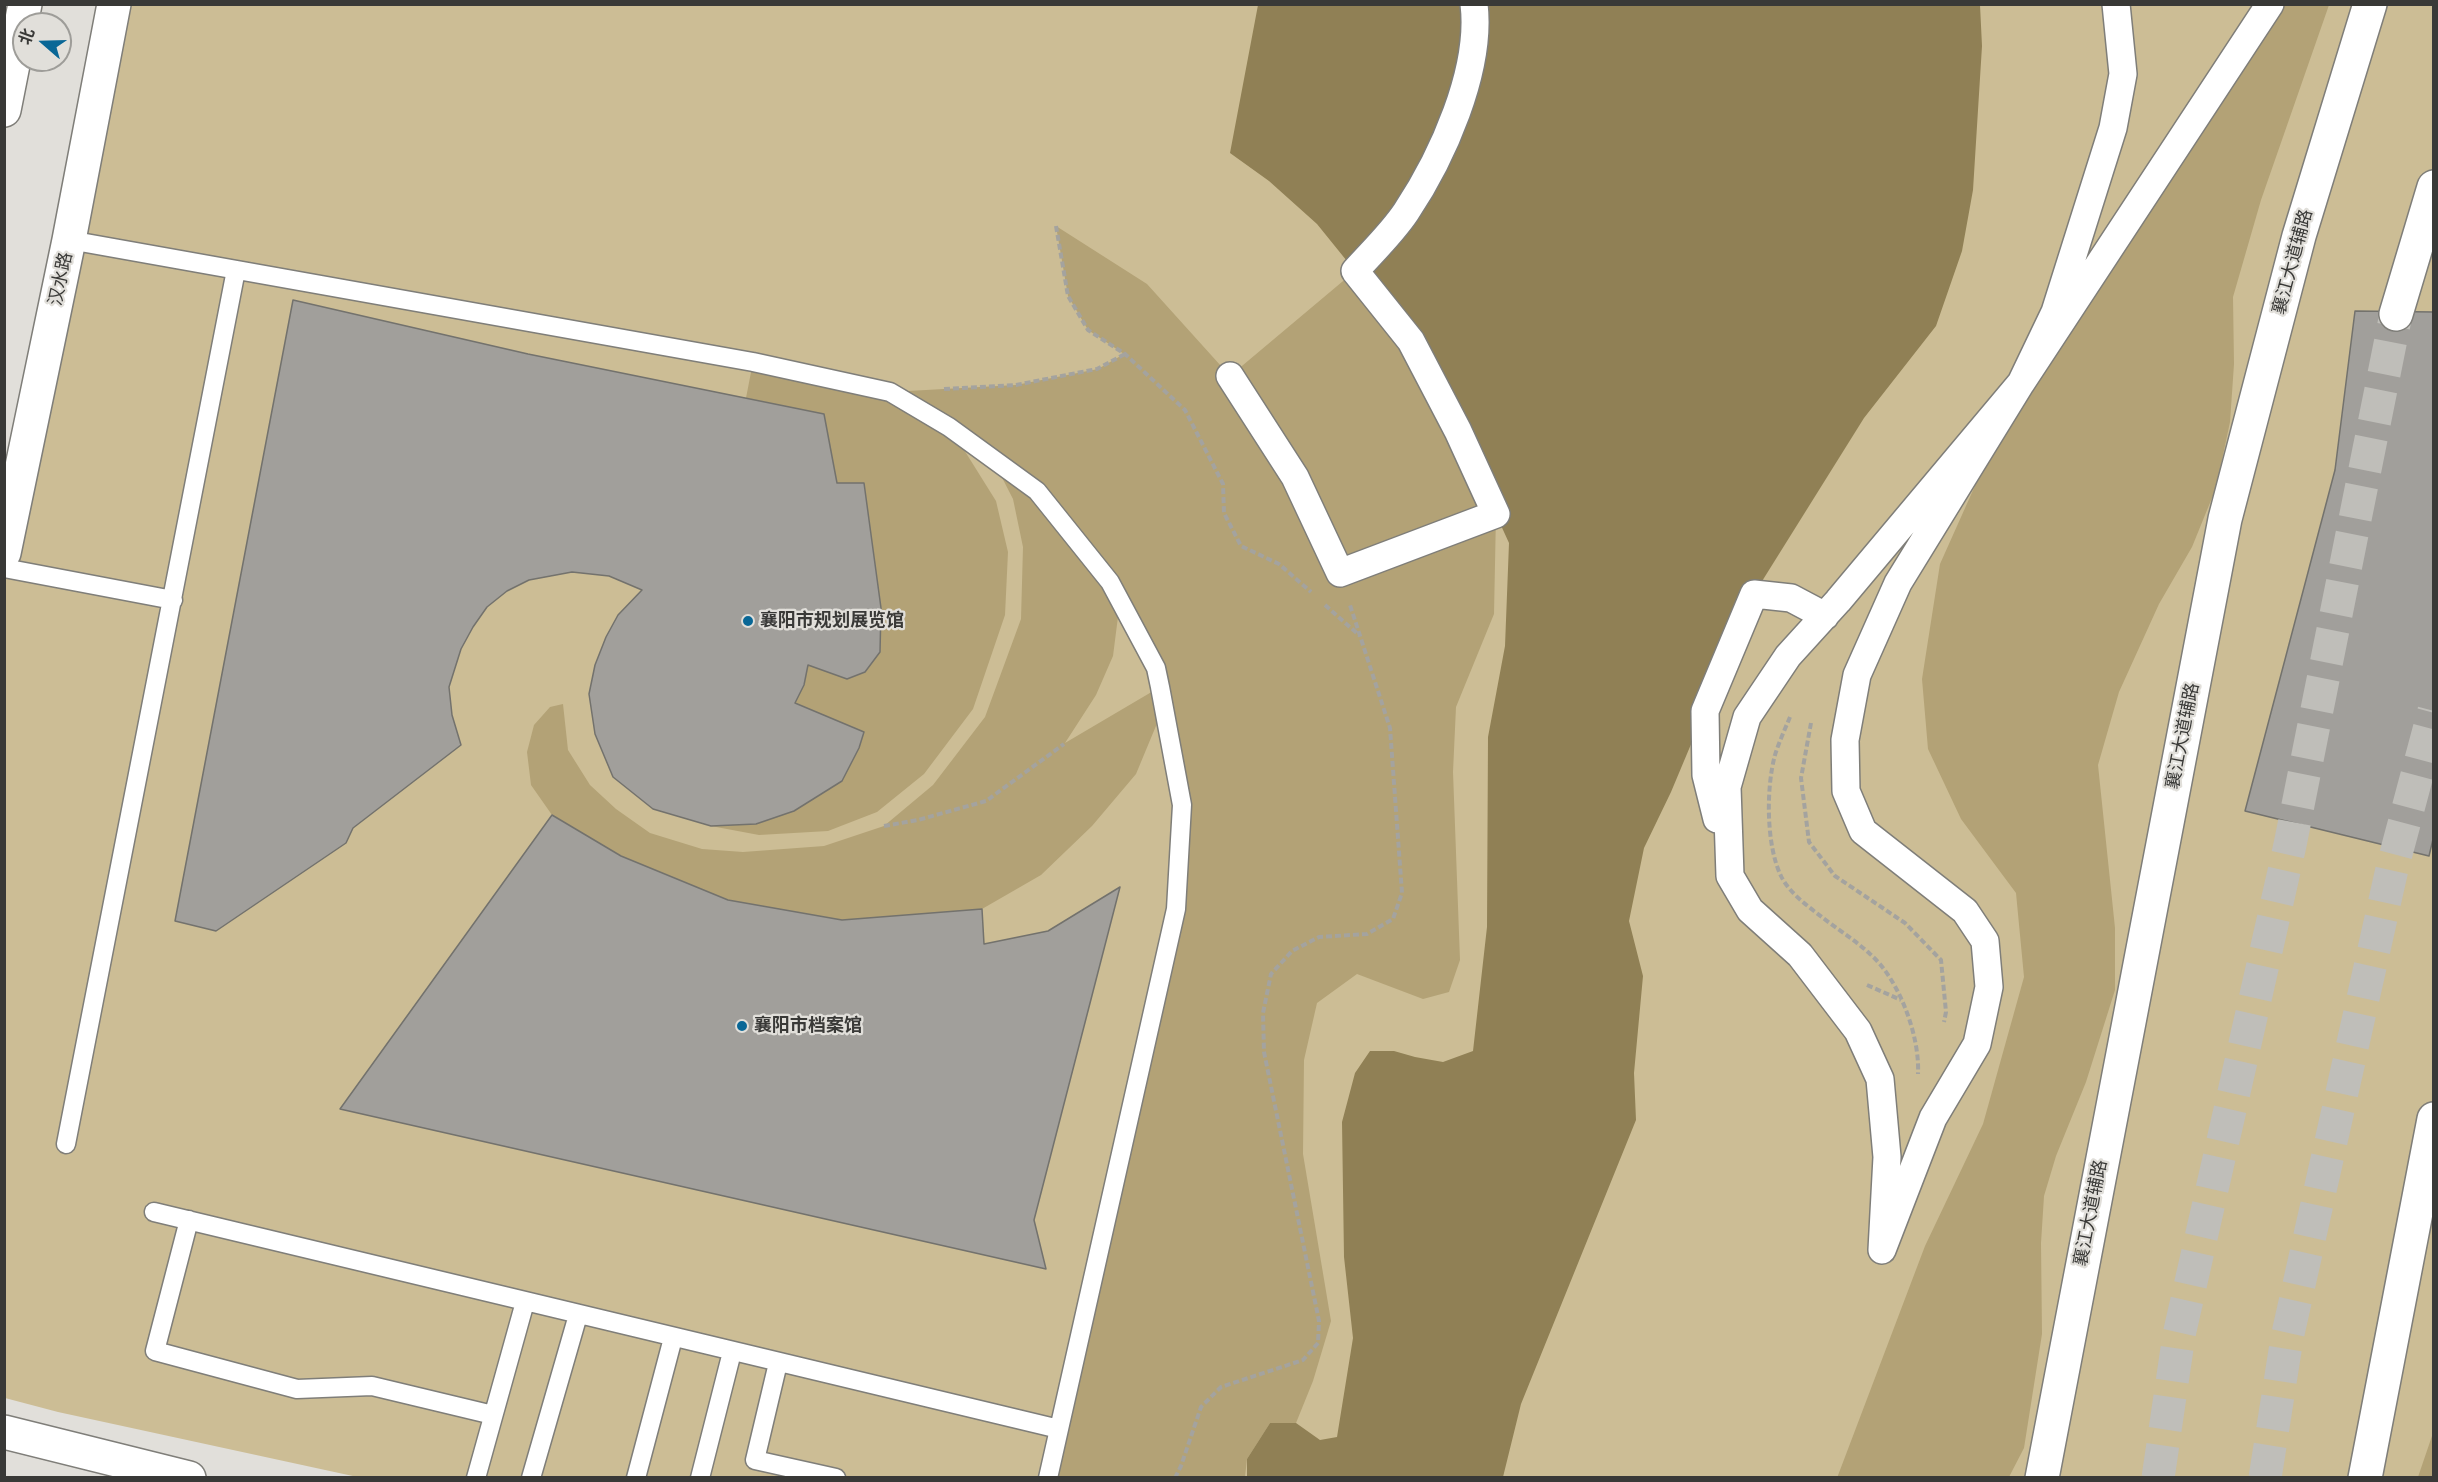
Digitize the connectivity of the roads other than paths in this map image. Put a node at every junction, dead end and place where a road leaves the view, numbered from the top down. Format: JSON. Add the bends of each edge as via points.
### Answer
{"nodes":[{"id":1,"x":25,"y":4,"type":"edge"},
{"id":2,"x":114,"y":4,"type":"edge"},
{"id":3,"x":1474,"y":4,"type":"edge"},
{"id":4,"x":2116,"y":4,"type":"edge"},
{"id":5,"x":2370,"y":4,"type":"edge"},
{"id":6,"x":2268,"y":6,"type":"edge"},
{"id":7,"x":4,"y":110,"type":"edge"},
{"id":8,"x":2433,"y":187,"type":"edge"},
{"id":9,"x":69,"y":240,"type":"junction"},
{"id":10,"x":236,"y":270,"type":"junction"},
{"id":11,"x":2396,"y":314,"type":"tunnel mouth"},
{"id":12,"x":1230,"y":376,"type":"dead end"},
{"id":13,"x":2021,"y":383,"type":"junction"},
{"id":14,"x":4,"y":553,"type":"edge"},
{"id":15,"x":4,"y":568,"type":"edge"},
{"id":16,"x":173,"y":600,"type":"junction"},
{"id":17,"x":1825,"y":616,"type":"junction"},
{"id":18,"x":1730,"y":876,"type":"junction"},
{"id":19,"x":2433,"y":1119,"type":"edge"},
{"id":20,"x":66,"y":1144,"type":"dead end"},
{"id":21,"x":154,"y":1212,"type":"dead end"},
{"id":22,"x":189,"y":1220,"type":"junction"},
{"id":23,"x":525,"y":1302,"type":"junction"},
{"id":24,"x":578,"y":1315,"type":"junction"},
{"id":25,"x":673,"y":1338,"type":"junction"},
{"id":26,"x":732,"y":1352,"type":"junction"},
{"id":27,"x":778,"y":1363,"type":"junction"},
{"id":28,"x":493,"y":1415,"type":"junction"},
{"id":29,"x":1059,"y":1429,"type":"junction"},
{"id":30,"x":4,"y":1432,"type":"edge"},
{"id":31,"x":189,"y":1478,"type":"edge"},
{"id":32,"x":476,"y":1478,"type":"edge"},
{"id":33,"x":531,"y":1478,"type":"edge"},
{"id":34,"x":636,"y":1478,"type":"edge"},
{"id":35,"x":700,"y":1478,"type":"edge"},
{"id":36,"x":836,"y":1478,"type":"edge"},
{"id":37,"x":1048,"y":1478,"type":"edge"},
{"id":38,"x":2042,"y":1478,"type":"edge"},
{"id":39,"x":2365,"y":1478,"type":"edge"}],
"edges":[{"from":1,"to":7,"type":"main road"},
{"from":2,"to":9,"type":"main road","name":"汉水路"},
{"from":3,"to":12,"type":"street","via":[[1476,21],[1466,83],[1445,144],[1405,213],[1355,272],[1411,341],[1496,514],[1340,573],[1295,477]]},
{"from":4,"to":13,"type":"street","via":[[2123,74],[2113,128],[2055,312]]},
{"from":5,"to":38,"type":"main road","name":"襄江大道辅路","via":[[2299,236],[2225,519]]},
{"from":6,"to":13,"type":"street"},
{"from":8,"to":11,"type":"main road"},
{"from":9,"to":10,"type":"lane"},
{"from":9,"to":14,"type":"main road","name":"汉水路"},
{"from":10,"to":16,"type":"lane"},
{"from":10,"to":29,"type":"lane","via":[[753,362],[890,392],[949,427],[1037,491],[1110,582],[1156,668],[1182,805],[1176,909]]},
{"from":13,"to":17,"type":"street"},
{"from":13,"to":18,"type":"street","via":[[1898,583],[1857,675],[1845,740],[1846,791],[1863,831],[1965,911],[1985,941],[1989,987],[1977,1044],[1933,1118],[1882,1250],[1887,1157],[1880,1078],[1858,1031],[1800,955],[1750,910]]},
{"from":15,"to":16,"type":"lane"},
{"from":16,"to":20,"type":"lane"},
{"from":17,"to":18,"type":"street","via":[[1788,656],[1747,717],[1727,787]]},
{"from":17,"to":18,"type":"street","via":[[1791,598],[1754,594],[1705,711],[1706,776]]},
{"from":19,"to":39,"type":"main road"},
{"from":21,"to":22,"type":"lane"},
{"from":22,"to":23,"type":"lane"},
{"from":22,"to":28,"type":"lane","via":[[155,1351],[297,1389],[372,1386]]},
{"from":23,"to":24,"type":"lane"},
{"from":23,"to":28,"type":"lane"},
{"from":24,"to":25,"type":"lane"},
{"from":24,"to":33,"type":"lane"},
{"from":25,"to":26,"type":"lane"},
{"from":25,"to":34,"type":"lane"},
{"from":26,"to":27,"type":"lane"},
{"from":26,"to":35,"type":"lane"},
{"from":27,"to":29,"type":"lane"},
{"from":27,"to":36,"type":"lane","via":[[755,1460]]},
{"from":28,"to":32,"type":"lane"},
{"from":29,"to":37,"type":"lane"},
{"from":30,"to":31,"type":"main road"}]}
